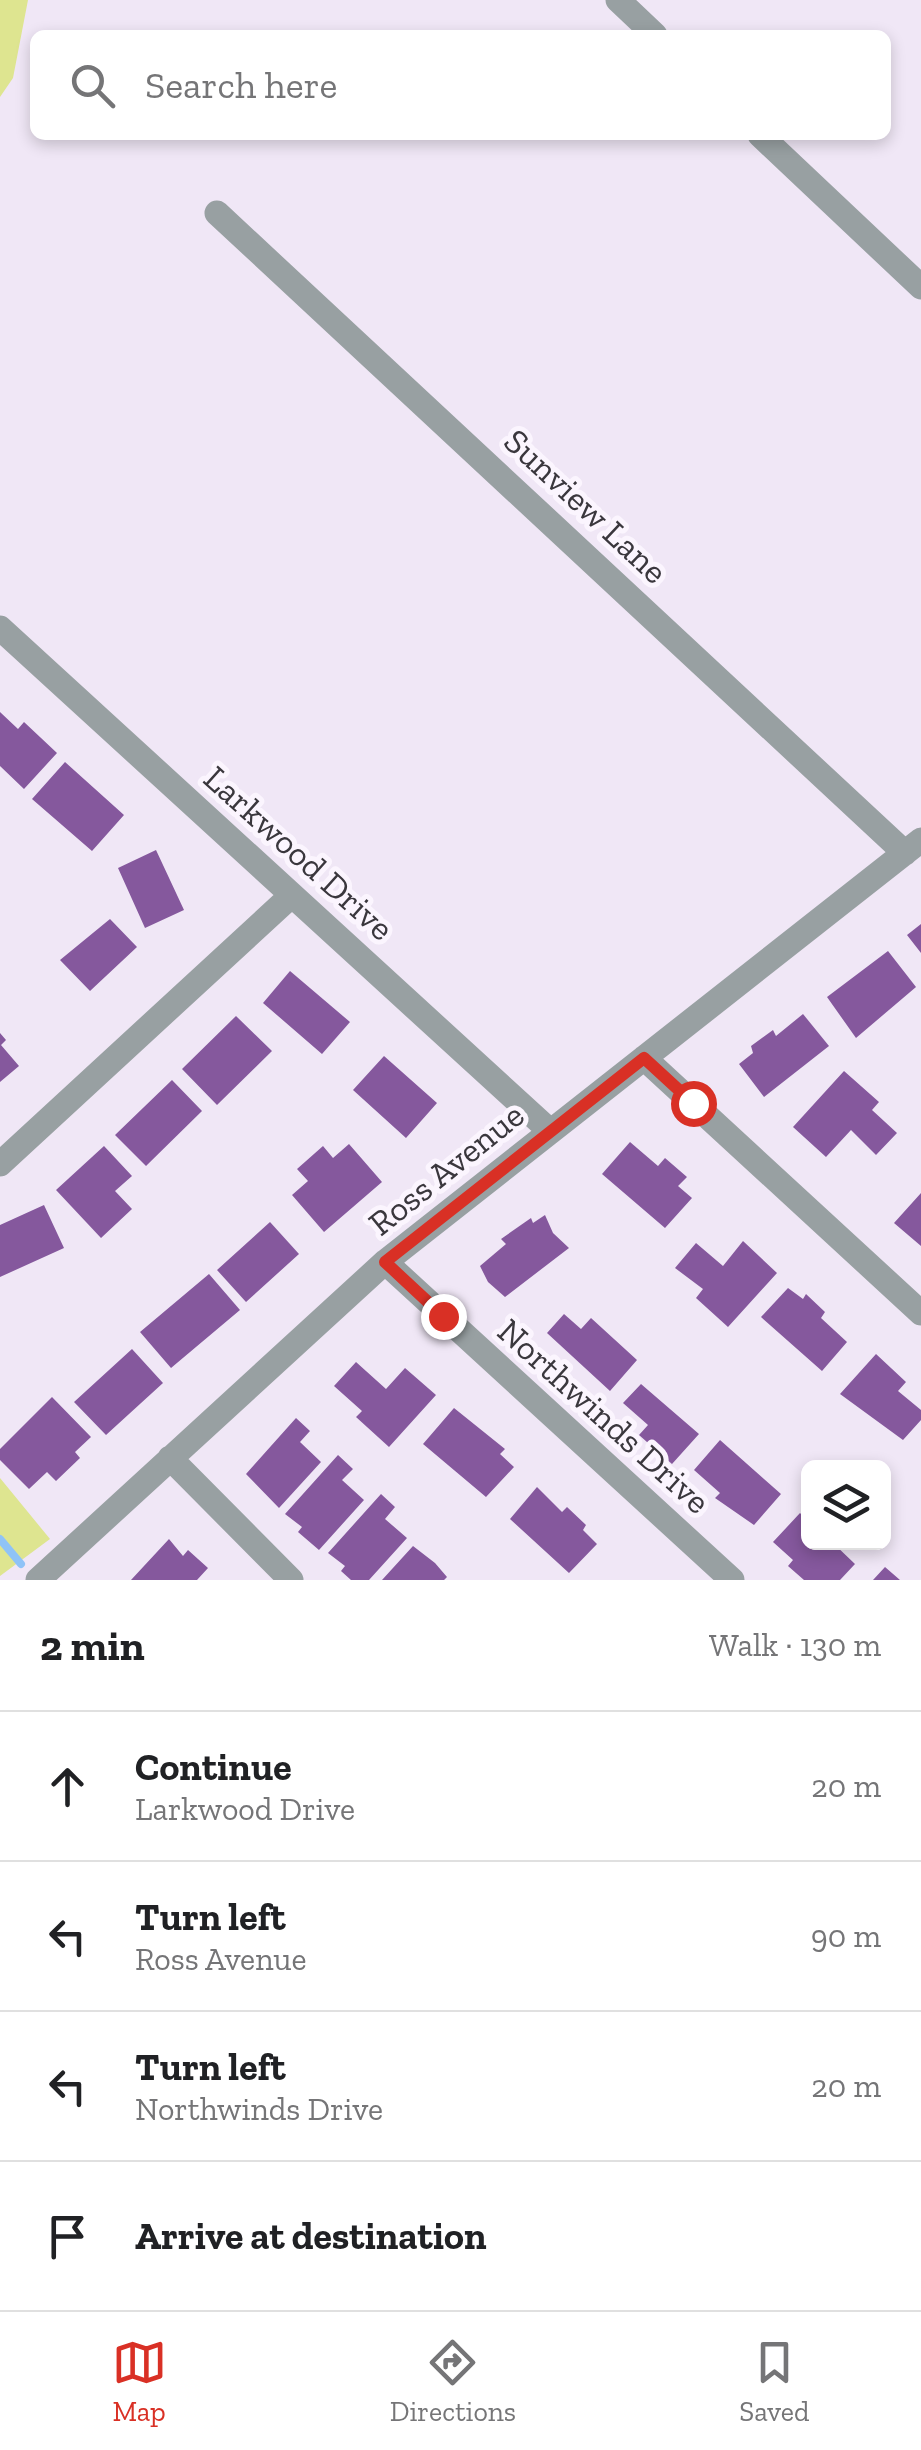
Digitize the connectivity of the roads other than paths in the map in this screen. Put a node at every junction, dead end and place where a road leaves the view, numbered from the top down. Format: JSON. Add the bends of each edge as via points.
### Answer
{"nodes":[{"id":1,"x":618,"y":0,"type":"edge"},
{"id":2,"x":650,"y":30,"type":"edge"},
{"id":3,"x":765,"y":140,"type":"edge"},
{"id":4,"x":218,"y":213,"type":"dead end"},
{"id":5,"x":921,"y":287,"type":"edge"},
{"id":6,"x":0,"y":628,"type":"edge"},
{"id":7,"x":913,"y":846,"type":"edge"},
{"id":8,"x":292,"y":895,"type":"junction"},
{"id":9,"x":644,"y":1058,"type":"junction"},
{"id":10,"x":550,"y":1130,"type":"junction"},
{"id":11,"x":0,"y":1164,"type":"edge"},
{"id":12,"x":385,"y":1262,"type":"junction"},
{"id":13,"x":921,"y":1313,"type":"edge"},
{"id":14,"x":170,"y":1458,"type":"junction"},
{"id":15,"x":38,"y":1580,"type":"edge"},
{"id":16,"x":291,"y":1580,"type":"edge"},
{"id":17,"x":732,"y":1580,"type":"edge"}],
"edges":[{"from":1,"to":2,"type":"street"},
{"from":3,"to":5,"type":"street"},
{"from":4,"to":7,"type":"street","name":"Sunview Lane"},
{"from":6,"to":8,"type":"street","name":"Larkwood Drive"},
{"from":7,"to":9,"type":"street","name":"Ross Avenue"},
{"from":8,"to":10,"type":"street","name":"Larkwood Drive"},
{"from":8,"to":11,"type":"street"},
{"from":9,"to":10,"type":"street","name":"Ross Avenue"},
{"from":9,"to":13,"type":"street"},
{"from":10,"to":12,"type":"street","name":"Ross Avenue"},
{"from":12,"to":14,"type":"street","name":"Ross Avenue"},
{"from":12,"to":17,"type":"street","name":"Northwinds Drive"},
{"from":14,"to":15,"type":"street","name":"Ross Avenue"},
{"from":14,"to":16,"type":"street"}]}
